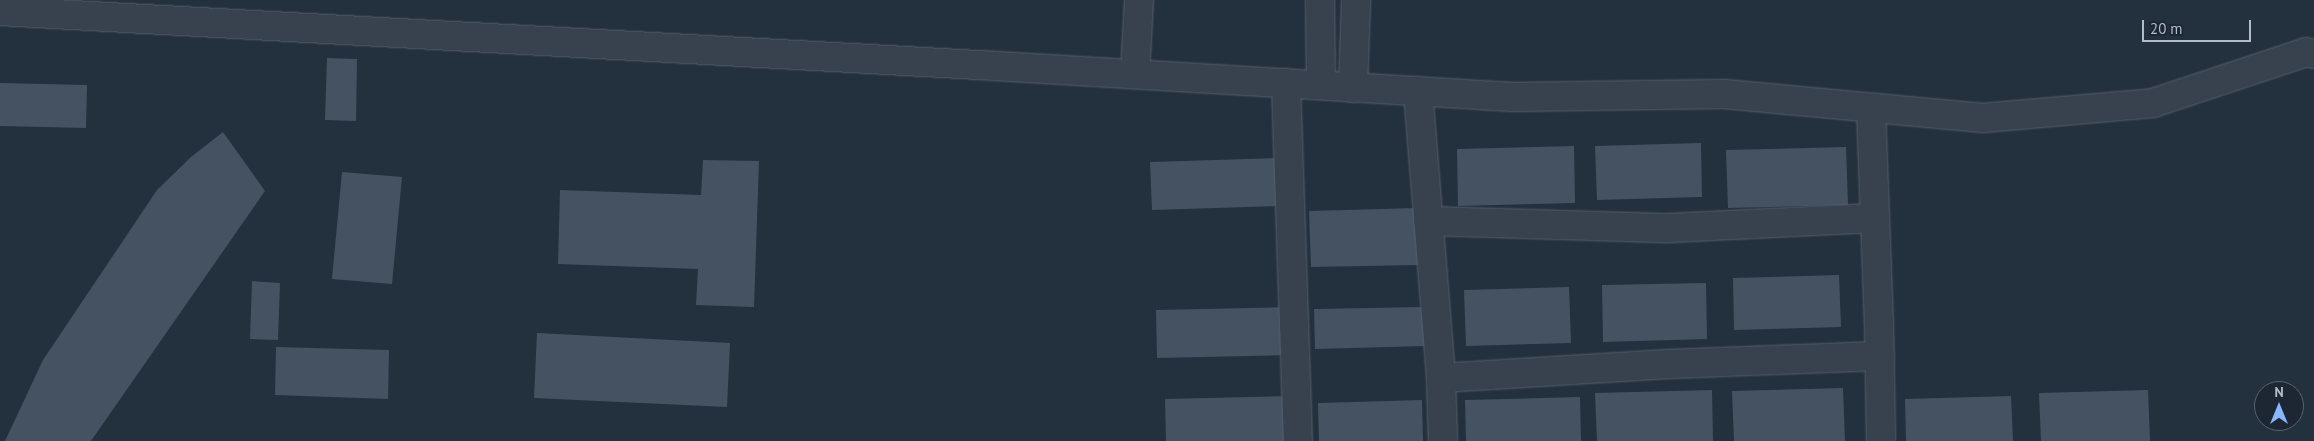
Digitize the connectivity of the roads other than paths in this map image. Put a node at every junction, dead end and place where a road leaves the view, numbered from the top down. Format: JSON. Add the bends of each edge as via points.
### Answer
{"nodes":[{"id":1,"x":1139,"y":0,"type":"edge"},
{"id":2,"x":1320,"y":0,"type":"edge"},
{"id":3,"x":1356,"y":0,"type":"edge"},
{"id":4,"x":0,"y":11,"type":"edge"},
{"id":5,"x":2314,"y":54,"type":"edge"},
{"id":6,"x":1135,"y":74,"type":"junction"},
{"id":7,"x":1286,"y":83,"type":"junction"},
{"id":8,"x":1320,"y":85,"type":"junction"},
{"id":9,"x":1352,"y":88,"type":"junction"},
{"id":10,"x":1418,"y":91,"type":"junction"},
{"id":11,"x":1871,"y":108,"type":"junction"},
{"id":12,"x":1875,"y":218,"type":"junction"},
{"id":13,"x":1428,"y":221,"type":"junction"},
{"id":14,"x":1880,"y":356,"type":"junction"},
{"id":15,"x":1441,"y":378,"type":"junction"},
{"id":16,"x":1298,"y":441,"type":"edge"},
{"id":17,"x":1444,"y":441,"type":"edge"},
{"id":18,"x":1881,"y":441,"type":"edge"}],
"edges":[{"from":1,"to":6,"type":"street"},
{"from":2,"to":8,"type":"street"},
{"from":3,"to":9,"type":"street"},
{"from":4,"to":6,"type":"street"},
{"from":5,"to":11,"type":"street","via":[[2306,52],[2153,103],[1983,118]]},
{"from":6,"to":7,"type":"street"},
{"from":7,"to":8,"type":"street"},
{"from":7,"to":16,"type":"street"},
{"from":8,"to":9,"type":"street"},
{"from":9,"to":10,"type":"street"},
{"from":10,"to":11,"type":"street","via":[[1513,97],[1724,94]]},
{"from":10,"to":13,"type":"street"},
{"from":11,"to":12,"type":"street"},
{"from":12,"to":13,"type":"street","via":[[1668,228]]},
{"from":12,"to":14,"type":"street"},
{"from":13,"to":15,"type":"street"},
{"from":14,"to":15,"type":"street","via":[[1668,364]]},
{"from":14,"to":18,"type":"street"},
{"from":15,"to":17,"type":"street"}]}
